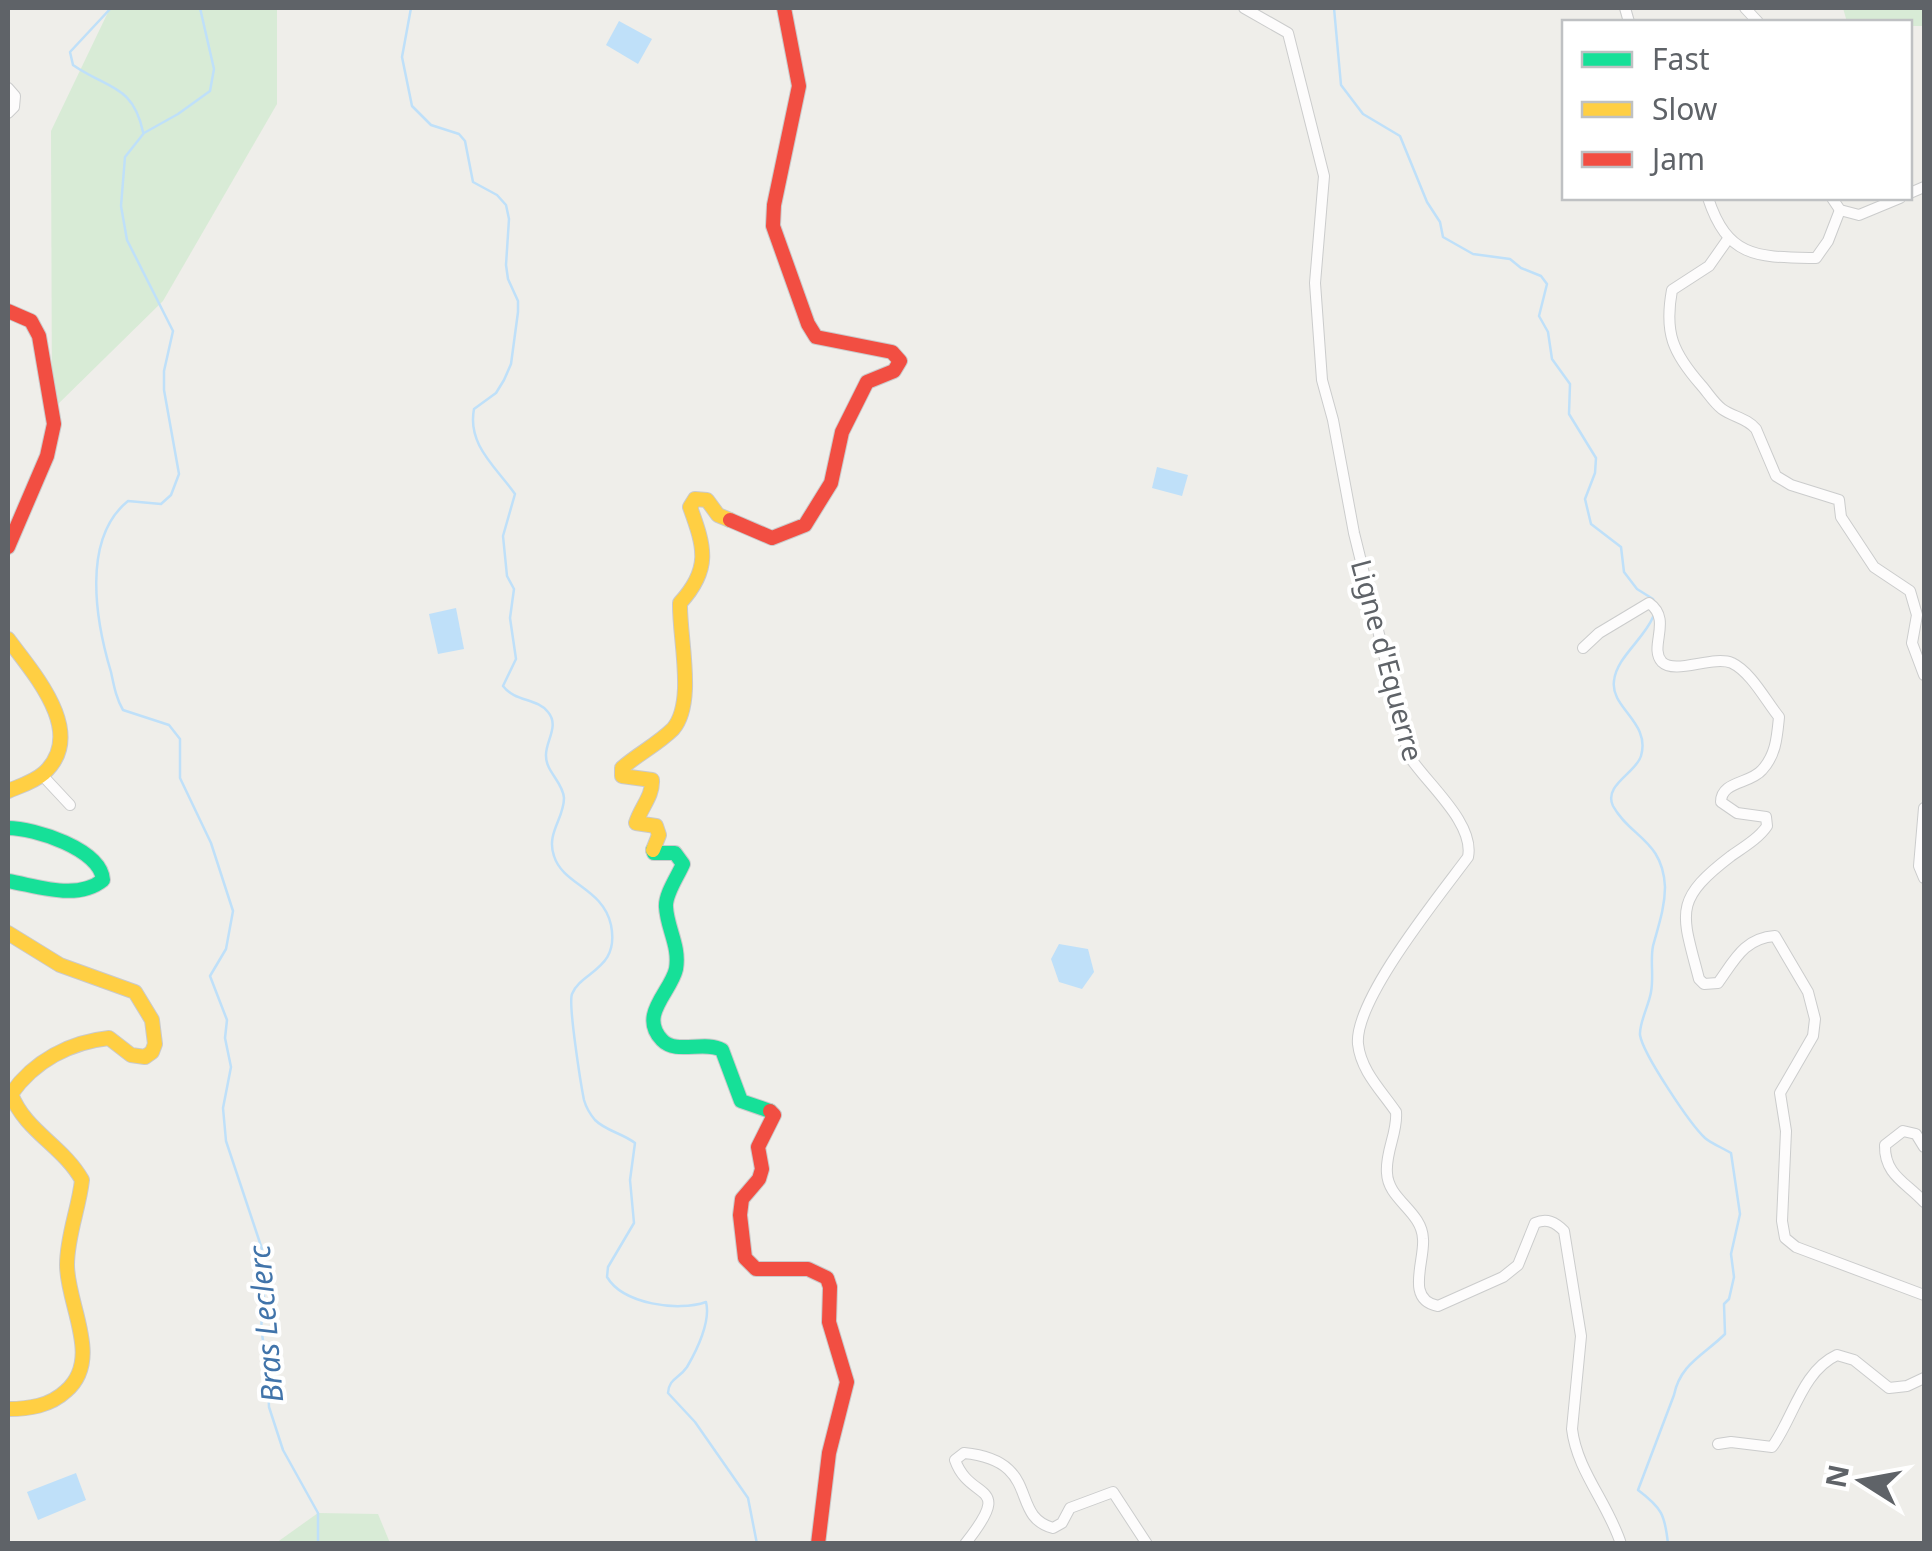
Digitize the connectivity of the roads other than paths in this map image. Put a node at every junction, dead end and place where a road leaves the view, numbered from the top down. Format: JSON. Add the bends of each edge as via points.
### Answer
{"nodes":[{"id":1,"x":784,"y":8,"type":"edge"},
{"id":2,"x":1244,"y":8,"type":"edge"},
{"id":3,"x":8,"y":88,"type":"edge"},
{"id":4,"x":8,"y":113,"type":"edge"},
{"id":5,"x":1709,"y":200,"type":"edge"},
{"id":6,"x":1833,"y":200,"type":"edge"},
{"id":7,"x":1895,"y":200,"type":"edge"},
{"id":8,"x":1840,"y":210,"type":"junction"},
{"id":9,"x":1728,"y":239,"type":"junction"},
{"id":10,"x":8,"y":311,"type":"edge"},
{"id":11,"x":8,"y":547,"type":"edge"},
{"id":12,"x":8,"y":639,"type":"edge"},
{"id":13,"x":1582,"y":648,"type":"dead end"},
{"id":14,"x":1924,"y":675,"type":"edge"},
{"id":15,"x":42,"y":775,"type":"junction"},
{"id":16,"x":8,"y":791,"type":"edge"},
{"id":17,"x":70,"y":805,"type":"dead end"},
{"id":18,"x":1924,"y":808,"type":"edge"},
{"id":19,"x":8,"y":828,"type":"edge"},
{"id":20,"x":1924,"y":878,"type":"edge"},
{"id":21,"x":8,"y":881,"type":"edge"},
{"id":22,"x":8,"y":933,"type":"edge"},
{"id":23,"x":1924,"y":1147,"type":"edge"},
{"id":24,"x":1924,"y":1202,"type":"edge"},
{"id":25,"x":1924,"y":1295,"type":"edge"},
{"id":26,"x":1924,"y":1378,"type":"edge"},
{"id":27,"x":8,"y":1409,"type":"edge"},
{"id":28,"x":1718,"y":1444,"type":"dead end"},
{"id":29,"x":818,"y":1544,"type":"edge"},
{"id":30,"x":965,"y":1544,"type":"edge"},
{"id":31,"x":1147,"y":1544,"type":"edge"},
{"id":32,"x":1620,"y":1544,"type":"edge"}],
"edges":[{"from":1,"to":29,"type":"street","via":[[799,86],[773,226],[816,337],[892,352],[900,361],[867,382],[842,432],[831,483],[805,524],[772,538],[718,515],[707,500],[690,507],[704,564],[680,603],[685,710],[662,739],[622,768],[622,776],[652,780],[636,822],[656,826],[654,853],[675,853],[683,864],[664,904],[676,962],[654,1010],[658,1032],[679,1048],[719,1047],[740,1101],[774,1115],[758,1147],[759,1178],[742,1199],[745,1258],[756,1269],[819,1273],[830,1287],[829,1322],[848,1382],[829,1453]]},
{"from":2,"to":32,"type":"street","name":"Ligne d'Equerre","via":[[1288,32],[1319,148],[1324,176],[1314,283],[1322,380],[1408,756],[1471,844],[1360,1018],[1358,1045],[1370,1078],[1396,1112],[1386,1175],[1421,1224],[1418,1271],[1421,1296],[1429,1304],[1503,1277],[1518,1265],[1534,1223],[1544,1220],[1564,1231],[1581,1336],[1574,1442]]},
{"from":3,"to":4,"type":"street","via":[[15,96]]},
{"from":5,"to":9,"type":"street"},
{"from":6,"to":8,"type":"street"},
{"from":7,"to":8,"type":"street","via":[[1859,215]]},
{"from":8,"to":9,"type":"street","via":[[1816,258],[1752,252]]},
{"from":9,"to":14,"type":"street","via":[[1709,266],[1672,290],[1668,320],[1675,349],[1718,406],[1756,428],[1776,476],[1838,500],[1840,517],[1874,568],[1910,591],[1917,615],[1912,643]]},
{"from":10,"to":11,"type":"street","via":[[31,321],[39,336],[54,424]]},
{"from":12,"to":15,"type":"street","via":[[62,726],[55,761]]},
{"from":13,"to":25,"type":"street","via":[[1649,604],[1660,620],[1658,652],[1666,665],[1726,660],[1779,717],[1764,769],[1720,795],[1728,810],[1766,816],[1768,826],[1691,892],[1687,932],[1704,984],[1718,983],[1752,942],[1775,936],[1808,992],[1812,1036],[1780,1094],[1785,1238]]},
{"from":15,"to":16,"type":"street"},
{"from":15,"to":17,"type":"street"},
{"from":18,"to":20,"type":"street"},
{"from":19,"to":21,"type":"street","via":[[48,835],[99,864],[102,873],[93,887]]},
{"from":22,"to":27,"type":"street","via":[[64,966],[135,992],[156,1030],[155,1043],[140,1057],[109,1038],[84,1040],[21,1077],[11,1094],[22,1120],[68,1156],[82,1180],[67,1278],[82,1362],[68,1392],[49,1404]]},
{"from":23,"to":24,"type":"street","via":[[1916,1134],[1902,1131],[1885,1145],[1890,1172]]},
{"from":26,"to":28,"type":"street","via":[[1889,1388],[1854,1360],[1837,1356],[1813,1378],[1772,1447]]},
{"from":30,"to":31,"type":"street","via":[[989,1505],[986,1493],[958,1469],[954,1460],[964,1453],[989,1456],[1013,1471],[1030,1514],[1052,1528],[1070,1508],[1113,1492]]}]}
